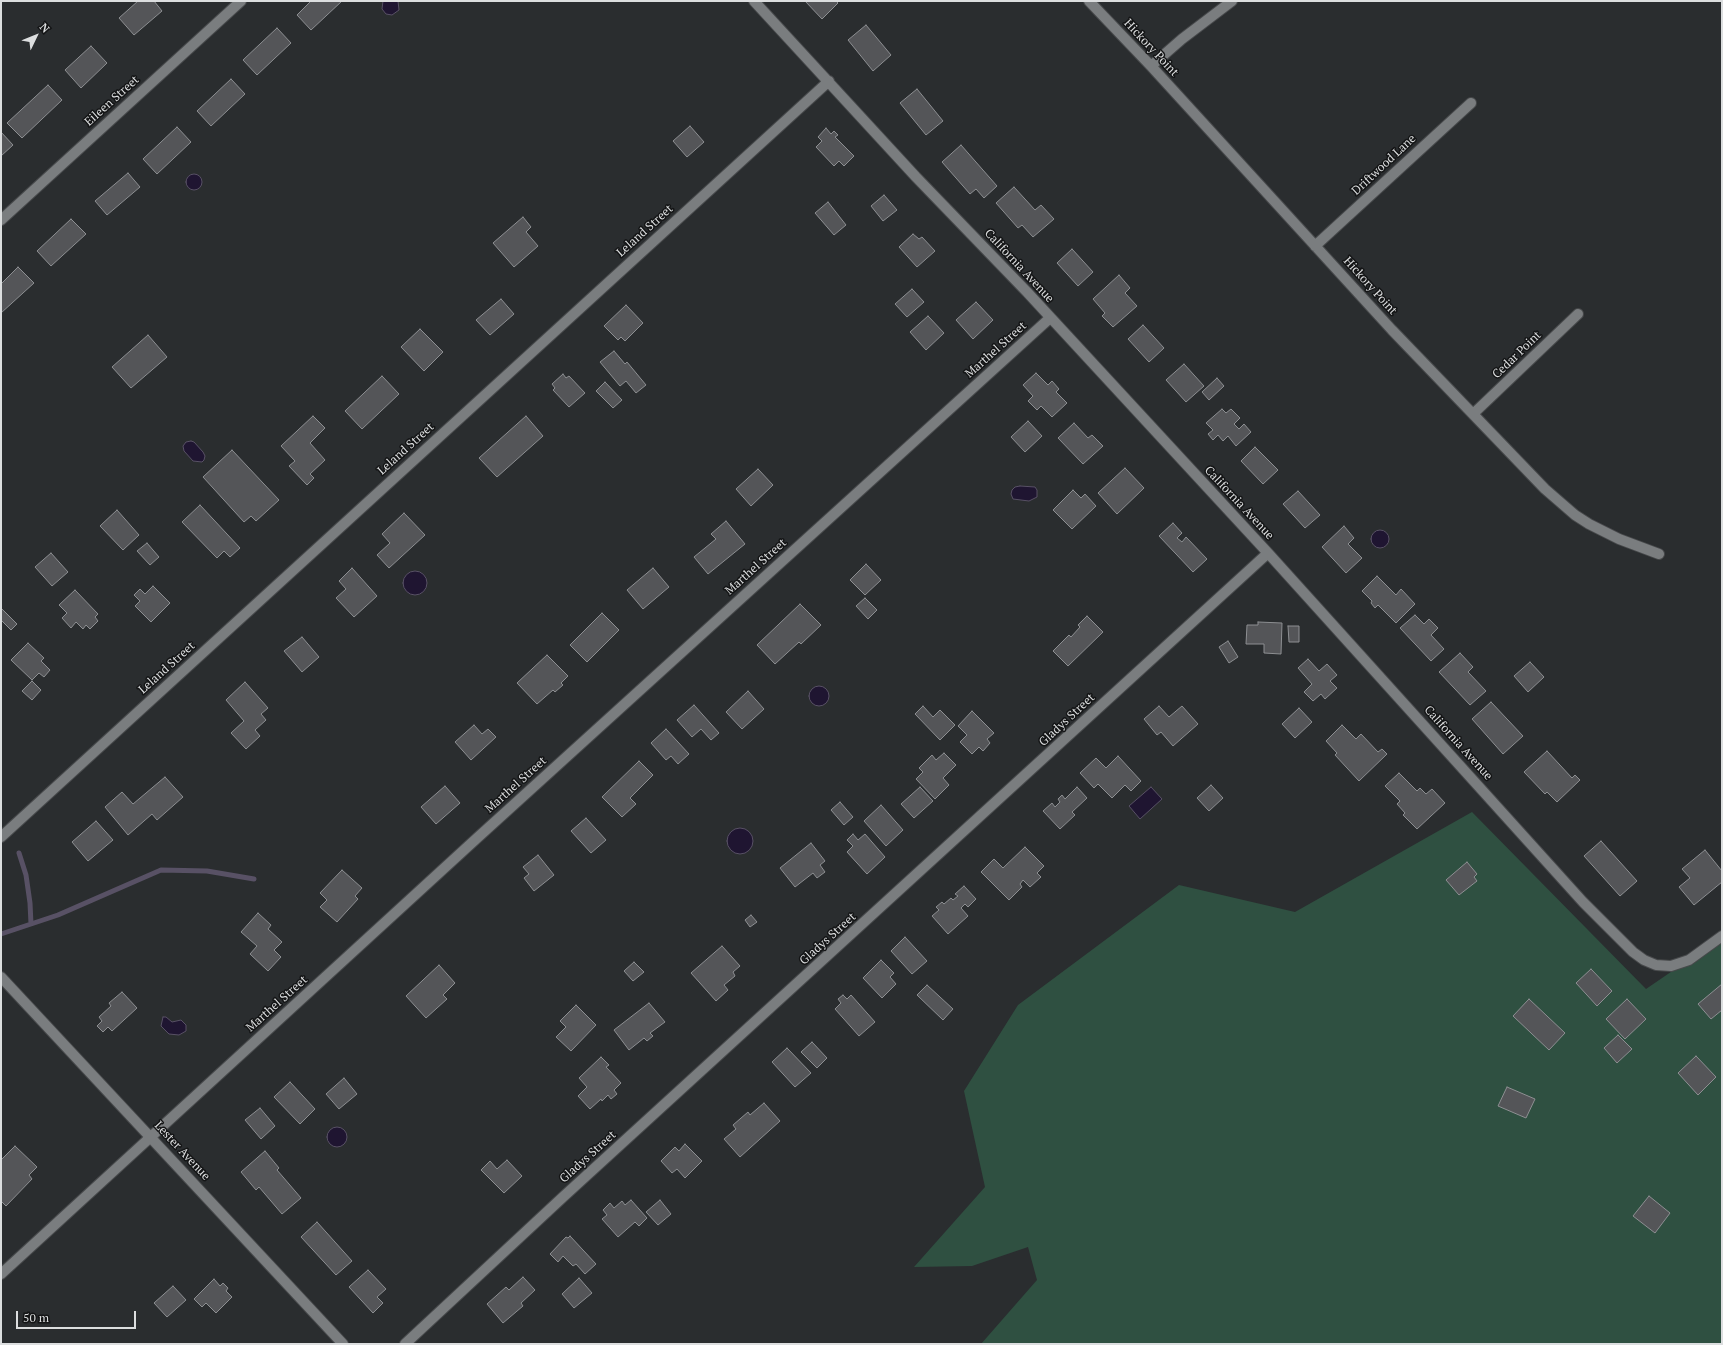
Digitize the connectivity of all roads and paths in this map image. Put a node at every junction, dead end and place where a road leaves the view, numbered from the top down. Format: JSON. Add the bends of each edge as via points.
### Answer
{"nodes":[{"id":1,"x":241,"y":1,"type":"edge"},
{"id":2,"x":754,"y":1,"type":"edge"},
{"id":3,"x":1089,"y":1,"type":"edge"},
{"id":4,"x":1232,"y":1,"type":"edge"},
{"id":5,"x":1151,"y":66,"type":"junction"},
{"id":6,"x":829,"y":81,"type":"junction"},
{"id":7,"x":1470,"y":103,"type":"dead end"},
{"id":8,"x":1,"y":220,"type":"edge"},
{"id":9,"x":1315,"y":246,"type":"junction"},
{"id":10,"x":1578,"y":314,"type":"dead end"},
{"id":11,"x":1050,"y":318,"type":"junction"},
{"id":12,"x":1473,"y":414,"type":"junction"},
{"id":13,"x":1268,"y":553,"type":"junction"},
{"id":14,"x":1659,"y":554,"type":"dead end"},
{"id":15,"x":1,"y":837,"type":"edge"},
{"id":16,"x":1722,"y":936,"type":"edge"},
{"id":17,"x":1,"y":977,"type":"edge"},
{"id":18,"x":151,"y":1136,"type":"junction"},
{"id":19,"x":1,"y":1274,"type":"edge"},
{"id":20,"x":342,"y":1344,"type":"edge"},
{"id":21,"x":406,"y":1344,"type":"edge"}],
"edges":[{"from":1,"to":8,"type":"street","name":"Eileen Street"},
{"from":2,"to":6,"type":"street","name":"California Avenue"},
{"from":3,"to":5,"type":"street","name":"Hickory Point"},
{"from":4,"to":5,"type":"street"},
{"from":5,"to":9,"type":"street","name":"Hickory Point"},
{"from":6,"to":11,"type":"street","name":"California Avenue"},
{"from":6,"to":15,"type":"street","name":"Leland Street"},
{"from":7,"to":9,"type":"street","name":"Driftwood Lane"},
{"from":9,"to":12,"type":"street","name":"Hickory Point"},
{"from":10,"to":12,"type":"street","name":"Cedar Point"},
{"from":11,"to":13,"type":"street","name":"California Avenue"},
{"from":11,"to":18,"type":"street","name":"Marthel Street"},
{"from":12,"to":14,"type":"street","name":"Hickory Point","via":[[1545,489],[1575,515],[1619,539]]},
{"from":13,"to":16,"type":"street","name":"California Avenue","via":[[1583,902],[1633,952],[1656,965],[1671,966],[1689,960]]},
{"from":13,"to":21,"type":"street","name":"Gladys Street"},
{"from":17,"to":18,"type":"street","name":"Lester Avenue"},
{"from":18,"to":19,"type":"street","name":"Marthel Street"},
{"from":18,"to":20,"type":"street","name":"Lester Avenue"}]}
